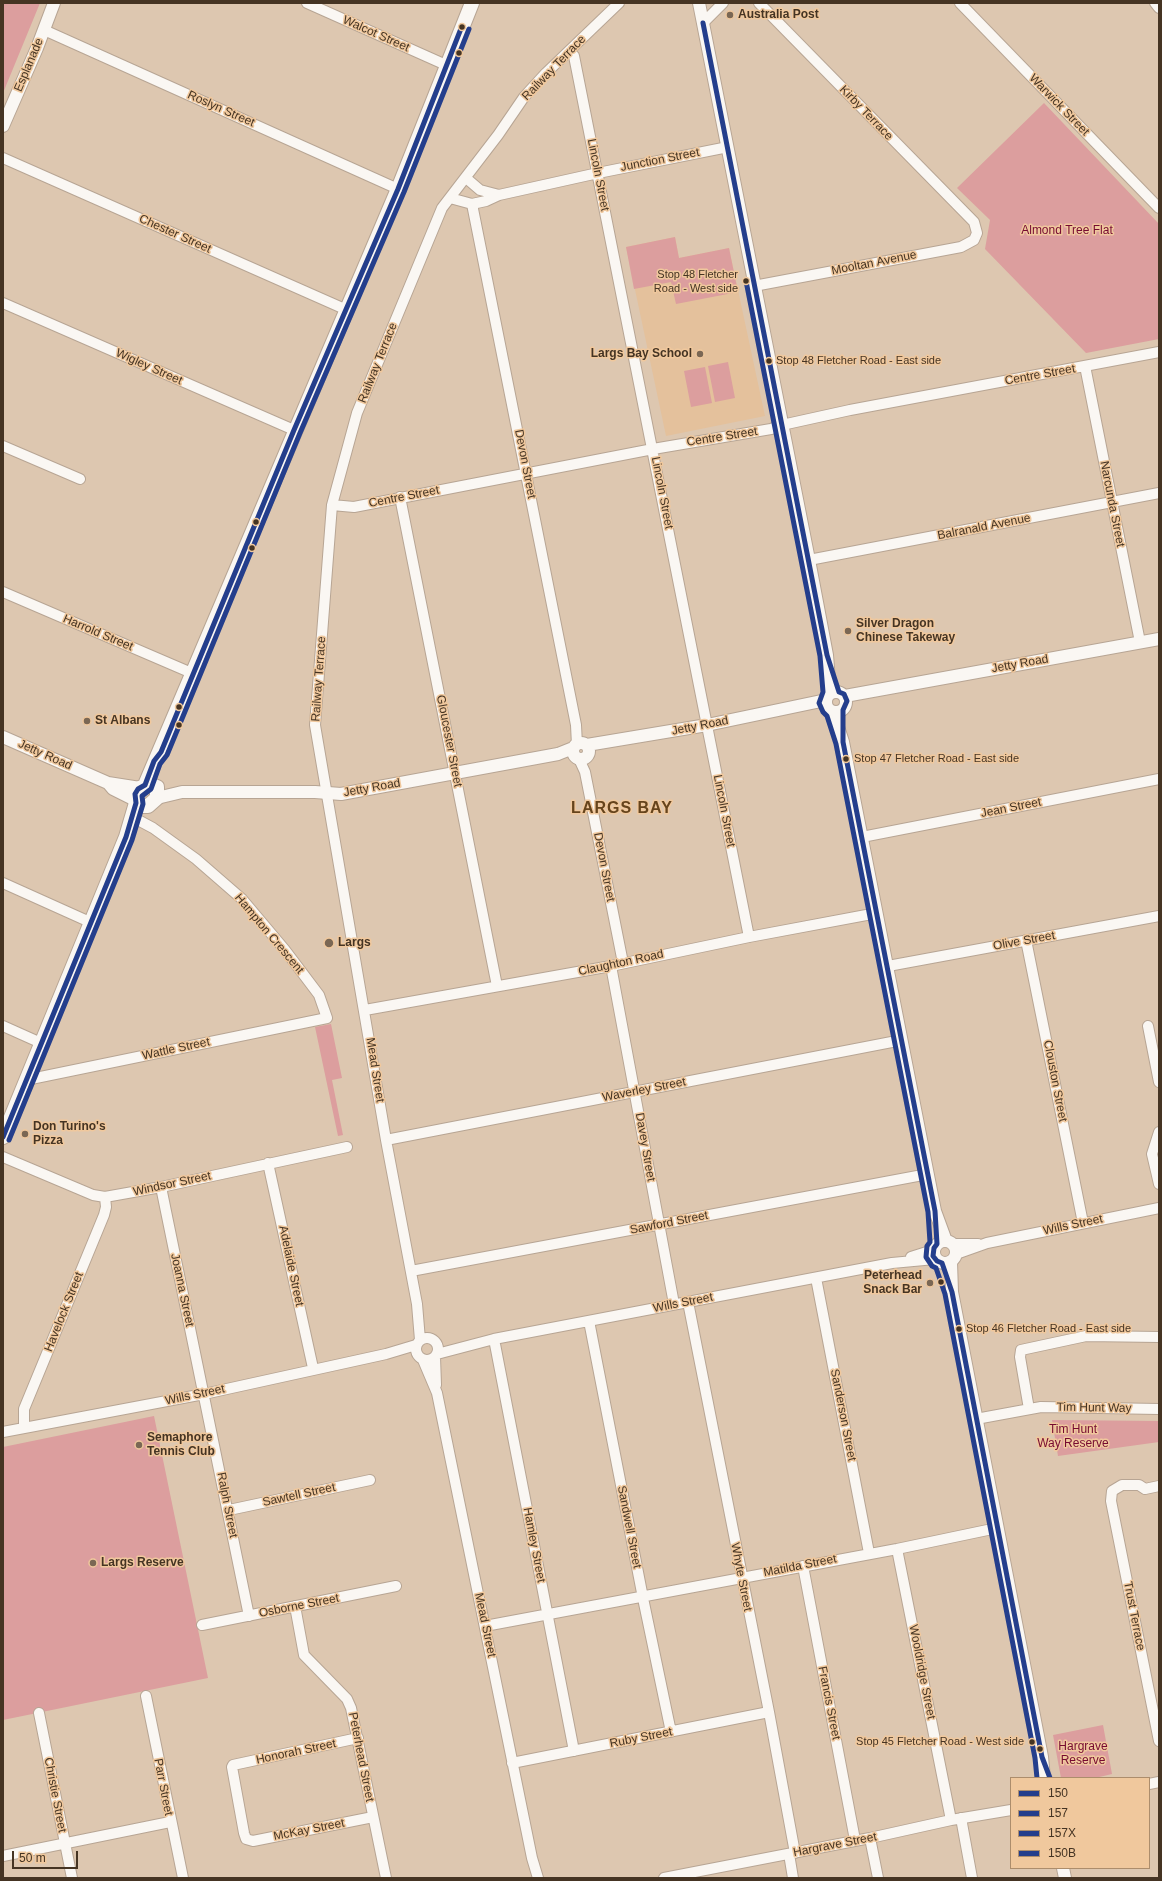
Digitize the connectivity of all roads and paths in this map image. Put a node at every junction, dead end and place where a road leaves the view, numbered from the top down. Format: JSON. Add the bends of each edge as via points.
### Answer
{"nodes":[{"id":1,"x":54,"y":3,"type":"edge"},
{"id":2,"x":307,"y":3,"type":"edge"},
{"id":3,"x":472,"y":3,"type":"edge"},
{"id":4,"x":619,"y":3,"type":"edge"},
{"id":5,"x":700,"y":3,"type":"edge"},
{"id":6,"x":723,"y":3,"type":"edge"},
{"id":7,"x":759,"y":3,"type":"edge"},
{"id":8,"x":960,"y":3,"type":"edge"},
{"id":9,"x":1154,"y":3,"type":"edge"},
{"id":10,"x":1159,"y":8,"type":"edge"},
{"id":11,"x":703,"y":22,"type":"junction"},
{"id":12,"x":44,"y":30,"type":"junction"},
{"id":13,"x":569,"y":52,"type":"junction"},
{"id":14,"x":446,"y":65,"type":"junction"},
{"id":15,"x":3,"y":126,"type":"edge"},
{"id":16,"x":728,"y":147,"type":"junction"},
{"id":17,"x":3,"y":158,"type":"edge"},
{"id":18,"x":598,"y":173,"type":"junction"},
{"id":19,"x":466,"y":178,"type":"junction"},
{"id":20,"x":398,"y":189,"type":"junction"},
{"id":21,"x":499,"y":195,"type":"junction"},
{"id":22,"x":450,"y":198,"type":"junction"},
{"id":23,"x":472,"y":204,"type":"junction"},
{"id":24,"x":1159,"y":208,"type":"edge"},
{"id":25,"x":974,"y":222,"type":"joint"},
{"id":26,"x":754,"y":286,"type":"junction"},
{"id":27,"x":3,"y":303,"type":"edge"},
{"id":28,"x":347,"y":310,"type":"junction"},
{"id":29,"x":1159,"y":352,"type":"edge"},
{"id":30,"x":1085,"y":366,"type":"junction"},
{"id":31,"x":782,"y":425,"type":"junction"},
{"id":32,"x":294,"y":430,"type":"junction"},
{"id":33,"x":3,"y":446,"type":"edge"},
{"id":34,"x":653,"y":449,"type":"junction"},
{"id":35,"x":527,"y":473,"type":"junction"},
{"id":36,"x":80,"y":479,"type":"dead end"},
{"id":37,"x":1159,"y":494,"type":"edge"},
{"id":38,"x":400,"y":497,"type":"junction"},
{"id":39,"x":1112,"y":503,"type":"junction"},
{"id":40,"x":332,"y":505,"type":"junction"},
{"id":41,"x":809,"y":560,"type":"junction"},
{"id":42,"x":3,"y":592,"type":"edge"},
{"id":43,"x":1159,"y":638,"type":"edge"},
{"id":44,"x":1140,"y":642,"type":"junction"},
{"id":45,"x":194,"y":674,"type":"junction"},
{"id":46,"x":836,"y":702,"type":"junction"},
{"id":47,"x":707,"y":725,"type":"junction"},
{"id":48,"x":3,"y":737,"type":"edge"},
{"id":49,"x":581,"y":751,"type":"junction"},
{"id":50,"x":456,"y":772,"type":"junction"},
{"id":51,"x":1159,"y":779,"type":"edge"},
{"id":52,"x":146,"y":794,"type":"junction"},
{"id":53,"x":326,"y":794,"type":"junction"},
{"id":54,"x":138,"y":820,"type":"junction"},
{"id":55,"x":126,"y":837,"type":"junction"},
{"id":56,"x":862,"y":837,"type":"junction"},
{"id":57,"x":3,"y":883,"type":"edge"},
{"id":58,"x":877,"y":913,"type":"junction"},
{"id":59,"x":1159,"y":916,"type":"edge"},
{"id":60,"x":92,"y":923,"type":"junction"},
{"id":61,"x":749,"y":937,"type":"junction"},
{"id":62,"x":1026,"y":940,"type":"junction"},
{"id":63,"x":623,"y":963,"type":"junction"},
{"id":64,"x":611,"y":966,"type":"junction"},
{"id":65,"x":888,"y":966,"type":"junction"},
{"id":66,"x":497,"y":986,"type":"junction"},
{"id":67,"x":365,"y":1010,"type":"junction"},
{"id":68,"x":327,"y":1018,"type":"joint"},
{"id":69,"x":3,"y":1026,"type":"edge"},
{"id":70,"x":1148,"y":1026,"type":"dead end"},
{"id":71,"x":902,"y":1040,"type":"junction"},
{"id":72,"x":41,"y":1043,"type":"junction"},
{"id":73,"x":26,"y":1080,"type":"junction"},
{"id":74,"x":1159,"y":1082,"type":"edge"},
{"id":75,"x":635,"y":1092,"type":"junction"},
{"id":76,"x":1159,"y":1132,"type":"edge"},
{"id":77,"x":3,"y":1137,"type":"edge"},
{"id":78,"x":386,"y":1140,"type":"junction"},
{"id":79,"x":347,"y":1147,"type":"dead end"},
{"id":80,"x":3,"y":1157,"type":"edge"},
{"id":81,"x":268,"y":1163,"type":"junction"},
{"id":82,"x":928,"y":1174,"type":"junction"},
{"id":83,"x":1159,"y":1184,"type":"edge"},
{"id":84,"x":160,"y":1187,"type":"junction"},
{"id":85,"x":105,"y":1197,"type":"junction"},
{"id":86,"x":1159,"y":1208,"type":"edge"},
{"id":87,"x":1083,"y":1223,"type":"junction"},
{"id":88,"x":660,"y":1225,"type":"junction"},
{"id":89,"x":944,"y":1252,"type":"junction"},
{"id":90,"x":411,"y":1271,"type":"junction"},
{"id":91,"x":816,"y":1278,"type":"junction"},
{"id":92,"x":688,"y":1302,"type":"junction"},
{"id":93,"x":674,"y":1304,"type":"junction"},
{"id":94,"x":589,"y":1321,"type":"junction"},
{"id":95,"x":1159,"y":1337,"type":"edge"},
{"id":96,"x":494,"y":1339,"type":"junction"},
{"id":97,"x":427,"y":1349,"type":"junction"},
{"id":98,"x":313,"y":1368,"type":"junction"},
{"id":99,"x":204,"y":1394,"type":"junction"},
{"id":100,"x":1029,"y":1409,"type":"junction"},
{"id":101,"x":1159,"y":1409,"type":"edge"},
{"id":102,"x":976,"y":1419,"type":"junction"},
{"id":103,"x":24,"y":1428,"type":"junction"},
{"id":104,"x":3,"y":1432,"type":"edge"},
{"id":105,"x":370,"y":1480,"type":"dead end"},
{"id":106,"x":1159,"y":1486,"type":"edge"},
{"id":107,"x":228,"y":1510,"type":"junction"},
{"id":108,"x":997,"y":1528,"type":"junction"},
{"id":109,"x":898,"y":1549,"type":"junction"},
{"id":110,"x":869,"y":1553,"type":"junction"},
{"id":111,"x":803,"y":1566,"type":"junction"},
{"id":112,"x":741,"y":1578,"type":"junction"},
{"id":113,"x":396,"y":1586,"type":"dead end"},
{"id":114,"x":642,"y":1596,"type":"junction"},
{"id":115,"x":295,"y":1606,"type":"junction"},
{"id":116,"x":547,"y":1614,"type":"junction"},
{"id":117,"x":249,"y":1616,"type":"junction"},
{"id":118,"x":202,"y":1625,"type":"dead end"},
{"id":119,"x":486,"y":1626,"type":"junction"},
{"id":120,"x":146,"y":1696,"type":"dead end"},
{"id":121,"x":769,"y":1712,"type":"junction"},
{"id":122,"x":39,"y":1713,"type":"dead end"},
{"id":123,"x":671,"y":1732,"type":"junction"},
{"id":124,"x":358,"y":1738,"type":"junction"},
{"id":125,"x":1159,"y":1741,"type":"edge"},
{"id":126,"x":574,"y":1751,"type":"junction"},
{"id":127,"x":1042,"y":1756,"type":"junction"},
{"id":128,"x":512,"y":1763,"type":"junction"},
{"id":129,"x":1044,"y":1777,"type":"edge"},
{"id":130,"x":1050,"y":1777,"type":"edge"},
{"id":131,"x":1009,"y":1809,"type":"edge"},
{"id":132,"x":373,"y":1817,"type":"junction"},
{"id":133,"x":956,"y":1819,"type":"junction"},
{"id":134,"x":170,"y":1822,"type":"junction"},
{"id":135,"x":870,"y":1838,"type":"junction"},
{"id":136,"x":246,"y":1839,"type":"joint"},
{"id":137,"x":856,"y":1840,"type":"junction"},
{"id":138,"x":65,"y":1844,"type":"junction"},
{"id":139,"x":792,"y":1853,"type":"junction"},
{"id":140,"x":3,"y":1856,"type":"edge"},
{"id":141,"x":532,"y":1858,"type":"junction"},
{"id":142,"x":705,"y":1874,"type":"edge"},
{"id":143,"x":72,"y":1878,"type":"edge"},
{"id":144,"x":182,"y":1878,"type":"edge"},
{"id":145,"x":386,"y":1878,"type":"edge"},
{"id":146,"x":533,"y":1878,"type":"edge"},
{"id":147,"x":538,"y":1878,"type":"edge"},
{"id":148,"x":664,"y":1878,"type":"edge"},
{"id":149,"x":793,"y":1878,"type":"edge"},
{"id":150,"x":878,"y":1878,"type":"edge"},
{"id":151,"x":972,"y":1878,"type":"edge"}],
"edges":[{"from":1,"to":12,"type":"street","name":"Esplanade"},
{"from":2,"to":14,"type":"street","name":"Walcot Street"},
{"from":3,"to":14,"type":"main road"},
{"from":4,"to":13,"type":"street","name":"Railway Terrace"},
{"from":5,"to":11,"type":"street"},
{"from":6,"to":11,"type":"street"},
{"from":7,"to":25,"type":"street","name":"Kirby Terrace"},
{"from":8,"to":24,"type":"street","name":"Warwick Street"},
{"from":9,"to":10,"type":"street"},
{"from":11,"to":16,"type":"street"},
{"from":12,"to":15,"type":"street","name":"Esplanade"},
{"from":12,"to":20,"type":"street","name":"Roslyn Street"},
{"from":13,"to":18,"type":"street","name":"Lincoln Street","via":[[574,56]]},
{"from":13,"to":19,"type":"street","name":"Railway Terrace","via":[[524,97]]},
{"from":14,"to":20,"type":"main road"},
{"from":16,"to":18,"type":"street","name":"Junction Street"},
{"from":16,"to":26,"type":"street"},
{"from":17,"to":28,"type":"street","name":"Chester Street"},
{"from":18,"to":21,"type":"street","name":"Junction Street"},
{"from":18,"to":34,"type":"street","name":"Lincoln Street"},
{"from":19,"to":21,"type":"street","name":"Junction Street","via":[[480,190]]},
{"from":19,"to":22,"type":"street","name":"Railway Terrace"},
{"from":20,"to":28,"type":"main road"},
{"from":21,"to":23,"type":"street","name":"Junction Street"},
{"from":22,"to":23,"type":"street"},
{"from":22,"to":40,"type":"street","name":"Railway Terrace","via":[[442,208],[357,413]]},
{"from":23,"to":35,"type":"street","name":"Devon Street"},
{"from":25,"to":26,"type":"street","name":"Mooltan Avenue","via":[[977,233],[974,240],[961,247]]},
{"from":26,"to":31,"type":"street"},
{"from":27,"to":32,"type":"street","name":"Wigley Street"},
{"from":28,"to":32,"type":"main road"},
{"from":29,"to":30,"type":"street","name":"Centre Street"},
{"from":30,"to":31,"type":"street","name":"Centre Street"},
{"from":30,"to":39,"type":"street","name":"Narcunda Street"},
{"from":31,"to":34,"type":"street","name":"Centre Street"},
{"from":31,"to":41,"type":"street"},
{"from":32,"to":45,"type":"main road"},
{"from":33,"to":36,"type":"street"},
{"from":34,"to":35,"type":"street","name":"Centre Street"},
{"from":34,"to":47,"type":"street","name":"Lincoln Street"},
{"from":35,"to":38,"type":"street","name":"Centre Street"},
{"from":35,"to":49,"type":"street","name":"Devon Street"},
{"from":37,"to":39,"type":"street","name":"Balranald Avenue"},
{"from":38,"to":40,"type":"street","name":"Centre Street","via":[[354,506]]},
{"from":38,"to":50,"type":"street","name":"Gloucester Street"},
{"from":39,"to":41,"type":"street","name":"Balranald Avenue"},
{"from":39,"to":44,"type":"street","name":"Narcunda Street"},
{"from":40,"to":53,"type":"street","name":"Railway Terrace","via":[[315,725]]},
{"from":41,"to":46,"type":"street"},
{"from":42,"to":45,"type":"street","name":"Harrold Street"},
{"from":43,"to":44,"type":"street","name":"Jetty Road"},
{"from":44,"to":46,"type":"street","name":"Jetty Road","via":[[881,690]]},
{"from":45,"to":52,"type":"main road"},
{"from":46,"to":47,"type":"street","name":"Jetty Road","via":[[791,707]]},
{"from":46,"to":56,"type":"street"},
{"from":47,"to":49,"type":"street","name":"Jetty Road","via":[[608,743]]},
{"from":47,"to":61,"type":"street","name":"Lincoln Street"},
{"from":48,"to":52,"type":"street","name":"Jetty Road","via":[[108,783],[117,792]]},
{"from":49,"to":50,"type":"street","name":"Jetty Road"},
{"from":49,"to":63,"type":"street","name":"Devon Street"},
{"from":50,"to":53,"type":"street","name":"Jetty Road","via":[[355,792]]},
{"from":50,"to":66,"type":"street","name":"Gloucester Street"},
{"from":51,"to":56,"type":"street","name":"Jean Street"},
{"from":52,"to":53,"type":"street","name":"Jetty Road"},
{"from":52,"to":54,"type":"main road"},
{"from":52,"to":55,"type":"main road"},
{"from":53,"to":67,"type":"street","name":"Mead Street","via":[[326,812],[333,835]]},
{"from":54,"to":55,"type":"main road"},
{"from":54,"to":68,"type":"street","name":"Hampton Crescent","via":[[196,859],[242,899],[285,950],[318,995]]},
{"from":55,"to":60,"type":"main road"},
{"from":56,"to":58,"type":"street"},
{"from":57,"to":60,"type":"street"},
{"from":58,"to":61,"type":"street","name":"Claughton Road"},
{"from":58,"to":65,"type":"street"},
{"from":59,"to":62,"type":"street","name":"Olive Street"},
{"from":60,"to":72,"type":"main road"},
{"from":61,"to":63,"type":"street","name":"Claughton Road"},
{"from":62,"to":65,"type":"street","name":"Olive Street"},
{"from":62,"to":87,"type":"street","name":"Clouston Street"},
{"from":63,"to":64,"type":"street","name":"Claughton Road"},
{"from":64,"to":66,"type":"street","name":"Claughton Road"},
{"from":64,"to":75,"type":"street","name":"Davey Street"},
{"from":65,"to":71,"type":"street"},
{"from":66,"to":67,"type":"street","name":"Claughton Road"},
{"from":67,"to":78,"type":"street","name":"Mead Street"},
{"from":68,"to":73,"type":"street","name":"Wattle Street"},
{"from":69,"to":72,"type":"street"},
{"from":70,"to":74,"type":"street"},
{"from":71,"to":75,"type":"street","name":"Waverley Street"},
{"from":71,"to":82,"type":"street"},
{"from":72,"to":73,"type":"main road"},
{"from":73,"to":77,"type":"main road"},
{"from":75,"to":78,"type":"street","name":"Waverley Street"},
{"from":75,"to":88,"type":"street","name":"Davey Street"},
{"from":76,"to":83,"type":"street","via":[[1152,1154]]},
{"from":78,"to":90,"type":"street","name":"Mead Street"},
{"from":79,"to":81,"type":"street","name":"Windsor Street"},
{"from":80,"to":85,"type":"street","name":"Windsor Street","via":[[93,1195]]},
{"from":81,"to":84,"type":"street","name":"Windsor Street"},
{"from":81,"to":98,"type":"street","name":"Adelaide Street"},
{"from":82,"to":88,"type":"street","name":"Sawford Street"},
{"from":82,"to":89,"type":"street"},
{"from":84,"to":85,"type":"street","name":"Windsor Street"},
{"from":84,"to":99,"type":"street","name":"Joanna Street"},
{"from":85,"to":103,"type":"street","name":"Havelock Street","via":[[104,1215],[24,1409]]},
{"from":86,"to":87,"type":"street","name":"Wills Street"},
{"from":87,"to":89,"type":"street","name":"Wills Street"},
{"from":88,"to":90,"type":"street","name":"Sawford Street"},
{"from":88,"to":93,"type":"street","name":"Davey Street"},
{"from":89,"to":91,"type":"street","name":"Wills Street"},
{"from":89,"to":102,"type":"street"},
{"from":90,"to":97,"type":"street","name":"Mead Street"},
{"from":91,"to":92,"type":"street","name":"Wills Street"},
{"from":91,"to":110,"type":"street","name":"Sanderson Street"},
{"from":92,"to":93,"type":"street","name":"Wills Street"},
{"from":92,"to":112,"type":"street","name":"Whyte Street"},
{"from":93,"to":94,"type":"street","name":"Wills Street"},
{"from":94,"to":96,"type":"street","name":"Wills Street"},
{"from":94,"to":114,"type":"street","name":"Sandwell Street"},
{"from":95,"to":100,"type":"street","via":[[1086,1336],[1021,1350]]},
{"from":96,"to":97,"type":"street","name":"Wills Street"},
{"from":96,"to":116,"type":"street","name":"Hamley Street"},
{"from":97,"to":98,"type":"street","name":"Wills Street"},
{"from":97,"to":119,"type":"street","name":"Mead Street"},
{"from":98,"to":99,"type":"street","name":"Wills Street"},
{"from":99,"to":103,"type":"street","name":"Wills Street"},
{"from":99,"to":107,"type":"street","name":"Ralph Street"},
{"from":100,"to":101,"type":"street","name":"Tim Hunt Way"},
{"from":100,"to":102,"type":"street","name":"Tim Hunt Way"},
{"from":102,"to":108,"type":"street"},
{"from":103,"to":104,"type":"street","name":"Wills Street"},
{"from":105,"to":107,"type":"street","name":"Sawtell Street"},
{"from":106,"to":125,"type":"street","name":"Trust Terrace","via":[[1145,1488],[1139,1485],[1122,1485],[1112,1492],[1111,1501]]},
{"from":107,"to":117,"type":"street","name":"Ralph Street"},
{"from":108,"to":109,"type":"street","name":"Matilda Street"},
{"from":108,"to":127,"type":"street"},
{"from":109,"to":110,"type":"street","name":"Matilda Street"},
{"from":109,"to":133,"type":"street","name":"Wooldridge Street"},
{"from":110,"to":111,"type":"street","name":"Matilda Street"},
{"from":111,"to":112,"type":"street","name":"Matilda Street"},
{"from":111,"to":137,"type":"street","name":"Francis Street"},
{"from":112,"to":114,"type":"street","name":"Matilda Street"},
{"from":112,"to":121,"type":"street","name":"Whyte Street"},
{"from":113,"to":115,"type":"street","name":"Osborne Street"},
{"from":114,"to":116,"type":"street","name":"Matilda Street"},
{"from":114,"to":123,"type":"street","name":"Sandwell Street"},
{"from":115,"to":117,"type":"street","name":"Osborne Street"},
{"from":115,"to":124,"type":"street","name":"Peterhead Street","via":[[304,1655],[347,1699]]},
{"from":116,"to":119,"type":"street","name":"Matilda Street"},
{"from":116,"to":126,"type":"street","name":"Hamley Street"},
{"from":117,"to":118,"type":"street","name":"Osborne Street"},
{"from":119,"to":128,"type":"street","name":"Mead Street"},
{"from":120,"to":134,"type":"street","name":"Parr Street"},
{"from":121,"to":123,"type":"street","name":"Ruby Street"},
{"from":121,"to":139,"type":"street","name":"Whyte Street"},
{"from":122,"to":138,"type":"street","name":"Christie Street"},
{"from":123,"to":126,"type":"street","name":"Ruby Street"},
{"from":124,"to":132,"type":"street","name":"Peterhead Street"},
{"from":124,"to":136,"type":"street","name":"Honorah Street","via":[[233,1765]]},
{"from":126,"to":128,"type":"street","name":"Ruby Street"},
{"from":127,"to":129,"type":"street"},
{"from":127,"to":130,"type":"street"},
{"from":128,"to":141,"type":"street","name":"Mead Street"},
{"from":131,"to":133,"type":"street","name":"Hargrave Street"},
{"from":132,"to":136,"type":"street","name":"McKay Street","via":[[253,1840]]},
{"from":132,"to":145,"type":"street","name":"Peterhead Street"},
{"from":133,"to":135,"type":"street","name":"Hargrave Street"},
{"from":133,"to":151,"type":"street","name":"Wooldridge Street"},
{"from":134,"to":138,"type":"street"},
{"from":134,"to":144,"type":"street","name":"Parr Street"},
{"from":135,"to":137,"type":"street","name":"Hargrave Street"},
{"from":135,"to":150,"type":"street"},
{"from":137,"to":139,"type":"street","name":"Hargrave Street"},
{"from":138,"to":140,"type":"street"},
{"from":138,"to":143,"type":"street","name":"Christie Street"},
{"from":139,"to":142,"type":"street","name":"Hargrave Street"},
{"from":139,"to":149,"type":"street","name":"Whyte Street"},
{"from":141,"to":146,"type":"street","name":"Mead Street"},
{"from":141,"to":147,"type":"street","name":"Mead Street"},
{"from":142,"to":148,"type":"street","name":"Hargrave Street"}]}
